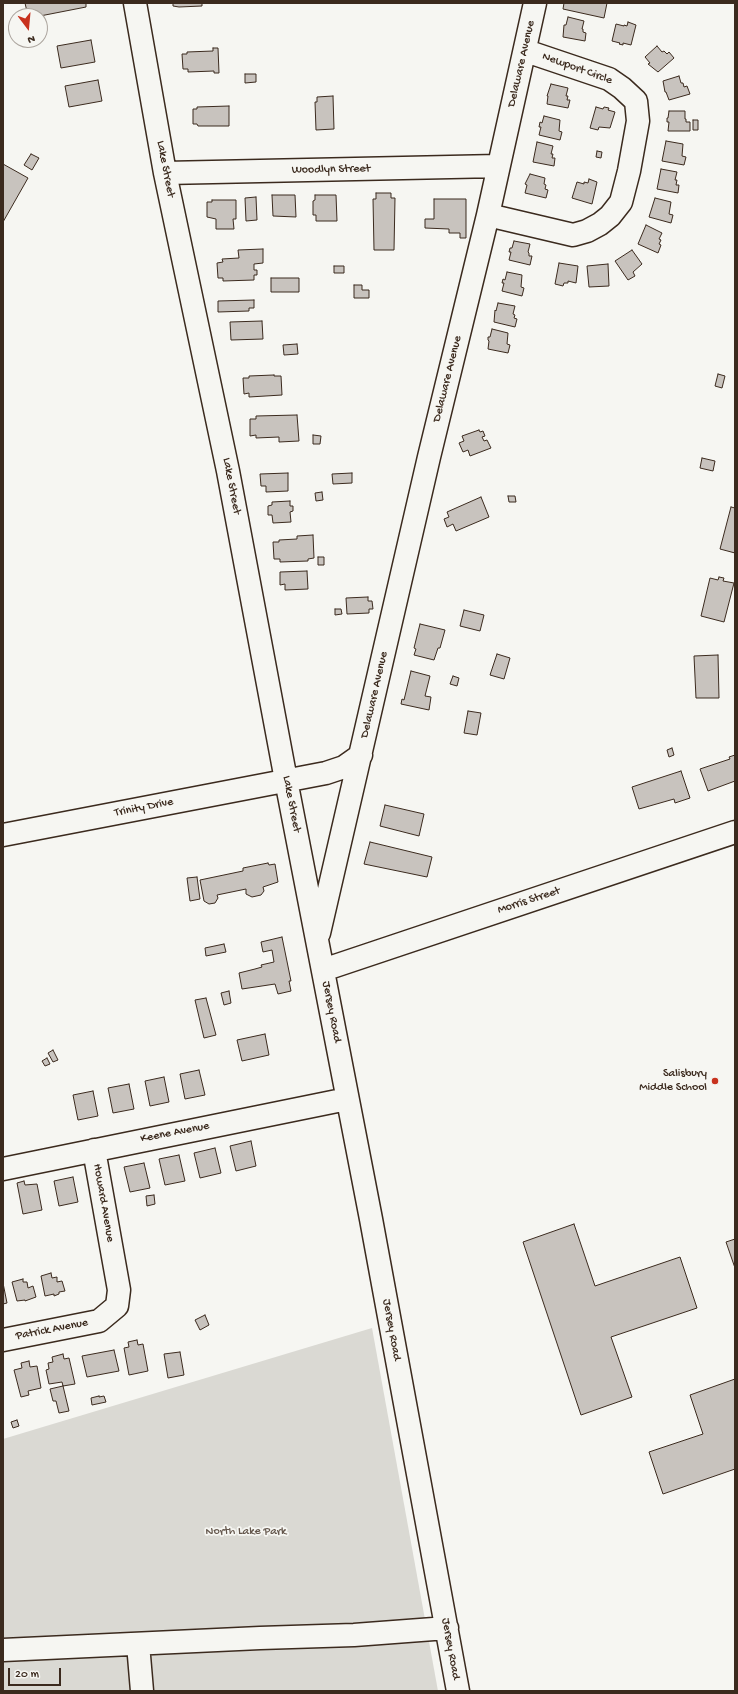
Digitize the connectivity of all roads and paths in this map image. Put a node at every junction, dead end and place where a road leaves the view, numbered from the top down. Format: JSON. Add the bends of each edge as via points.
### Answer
{"nodes":[{"id":1,"x":135,"y":3,"type":"edge"},
{"id":2,"x":535,"y":3,"type":"edge"},
{"id":3,"x":526,"y":51,"type":"junction"},
{"id":4,"x":498,"y":166,"type":"junction"},
{"id":5,"x":165,"y":173,"type":"junction"},
{"id":6,"x":488,"y":215,"type":"junction"},
{"id":7,"x":361,"y":755,"type":"junction"},
{"id":8,"x":286,"y":780,"type":"junction"},
{"id":9,"x":735,"y":832,"type":"edge"},
{"id":10,"x":3,"y":835,"type":"edge"},
{"id":11,"x":318,"y":941,"type":"junction"},
{"id":12,"x":323,"y":970,"type":"junction"},
{"id":13,"x":347,"y":1099,"type":"junction"},
{"id":14,"x":94,"y":1150,"type":"junction"},
{"id":15,"x":3,"y":1169,"type":"edge"},
{"id":16,"x":112,"y":1256,"type":"joint"},
{"id":17,"x":3,"y":1340,"type":"edge"},
{"id":18,"x":447,"y":1628,"type":"junction"},
{"id":19,"x":138,"y":1644,"type":"junction"},
{"id":20,"x":3,"y":1650,"type":"edge"},
{"id":21,"x":142,"y":1691,"type":"edge"},
{"id":22,"x":458,"y":1691,"type":"edge"}],
"edges":[{"from":1,"to":5,"type":"street","name":"Lake Street"},
{"from":2,"to":3,"type":"street","name":"Delaware Avenue"},
{"from":3,"to":4,"type":"street","name":"Delaware Avenue"},
{"from":3,"to":6,"type":"street","name":"Newport Circle","via":[[609,79],[636,101],[638,121],[629,171],[621,202],[610,216],[587,231],[573,235]]},
{"from":4,"to":5,"type":"street","name":"Woodlyn Street"},
{"from":4,"to":6,"type":"street","name":"Delaware Avenue"},
{"from":5,"to":8,"type":"street","name":"Lake Street","via":[[228,471]]},
{"from":6,"to":7,"type":"street","name":"Delaware Avenue","via":[[429,456]]},
{"from":7,"to":8,"type":"street","name":"Delaware Avenue","via":[[344,767],[326,774]]},
{"from":7,"to":11,"type":"street","name":"Delaware Avenue"},
{"from":8,"to":10,"type":"street","name":"Trinity Drive"},
{"from":8,"to":11,"type":"street","name":"Lake Street"},
{"from":9,"to":12,"type":"street","name":"Morris Street"},
{"from":11,"to":12,"type":"street","name":"Lake Street"},
{"from":12,"to":13,"type":"street","name":"Jersey Road"},
{"from":13,"to":14,"type":"street","name":"Keene Avenue"},
{"from":13,"to":18,"type":"street","name":"Jersey Road"},
{"from":14,"to":15,"type":"street","name":"Keene Avenue"},
{"from":14,"to":16,"type":"street","name":"Howard Avenue"},
{"from":16,"to":17,"type":"street","name":"Patrick Avenue","via":[[119,1290],[117,1306],[99,1321]]},
{"from":18,"to":19,"type":"street","via":[[354,1635]]},
{"from":18,"to":22,"type":"street","name":"Jersey Road"},
{"from":19,"to":20,"type":"street"},
{"from":19,"to":21,"type":"street"}]}
